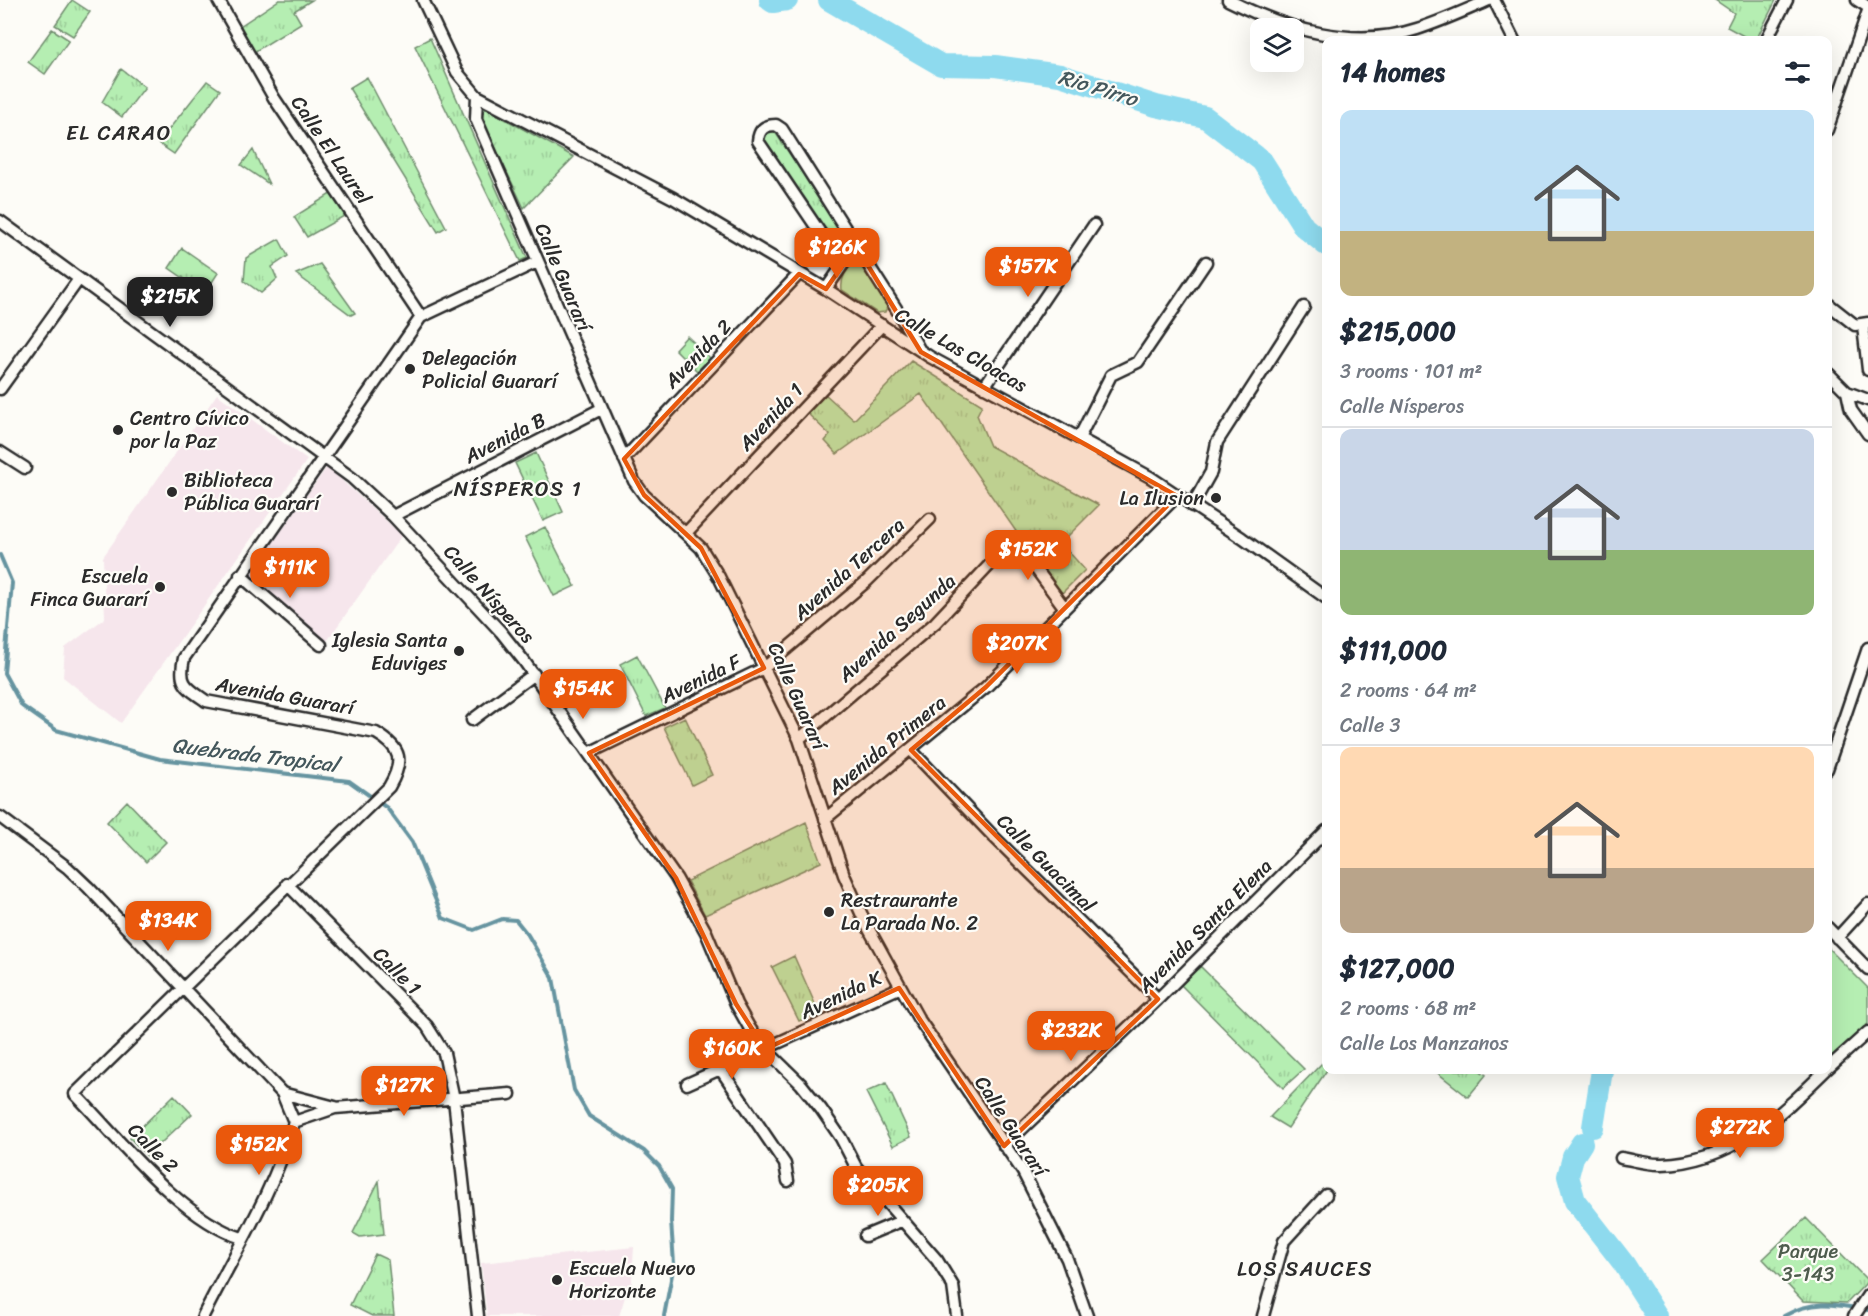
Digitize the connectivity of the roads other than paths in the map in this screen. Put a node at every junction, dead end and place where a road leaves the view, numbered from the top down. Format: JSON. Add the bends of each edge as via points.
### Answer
{"nodes":[{"id":1,"x":218,"y":0,"type":"edge"},
{"id":2,"x":423,"y":0,"type":"edge"},
{"id":3,"x":1228,"y":0,"type":"edge"},
{"id":4,"x":1492,"y":0,"type":"edge"},
{"id":5,"x":1787,"y":0,"type":"edge"},
{"id":6,"x":1857,"y":0,"type":"edge"},
{"id":7,"x":1868,"y":9,"type":"edge"},
{"id":8,"x":1344,"y":36,"type":"edge"},
{"id":9,"x":1382,"y":36,"type":"edge"},
{"id":10,"x":1512,"y":36,"type":"edge"},
{"id":11,"x":1768,"y":36,"type":"edge"},
{"id":12,"x":477,"y":96,"type":"junction"},
{"id":13,"x":1832,"y":115,"type":"edge"},
{"id":14,"x":0,"y":221,"type":"edge"},
{"id":15,"x":1094,"y":225,"type":"dead end"},
{"id":16,"x":856,"y":246,"type":"junction"},
{"id":17,"x":537,"y":262,"type":"junction"},
{"id":18,"x":1206,"y":262,"type":"dead end"},
{"id":19,"x":842,"y":264,"type":"junction"},
{"id":20,"x":799,"y":274,"type":"junction"},
{"id":21,"x":79,"y":279,"type":"junction"},
{"id":22,"x":826,"y":289,"type":"junction"},
{"id":23,"x":1304,"y":307,"type":"dead end"},
{"id":24,"x":1832,"y":307,"type":"edge"},
{"id":25,"x":421,"y":317,"type":"junction"},
{"id":26,"x":1865,"y":324,"type":"edge"},
{"id":27,"x":882,"y":325,"type":"junction"},
{"id":28,"x":921,"y":352,"type":"junction"},
{"id":29,"x":1868,"y":369,"type":"edge"},
{"id":30,"x":1832,"y":377,"type":"edge"},
{"id":31,"x":984,"y":387,"type":"junction"},
{"id":32,"x":0,"y":389,"type":"edge"},
{"id":33,"x":1847,"y":392,"type":"junction"},
{"id":34,"x":1868,"y":400,"type":"edge"},
{"id":35,"x":602,"y":409,"type":"junction"},
{"id":36,"x":1868,"y":434,"type":"edge"},
{"id":37,"x":1079,"y":438,"type":"junction"},
{"id":38,"x":0,"y":452,"type":"edge"},
{"id":39,"x":323,"y":457,"type":"junction"},
{"id":40,"x":624,"y":459,"type":"junction"},
{"id":41,"x":25,"y":468,"type":"dead end"},
{"id":42,"x":1177,"y":496,"type":"junction"},
{"id":43,"x":1192,"y":506,"type":"junction"},
{"id":44,"x":393,"y":516,"type":"junction"},
{"id":45,"x":930,"y":519,"type":"dead end"},
{"id":46,"x":686,"y":533,"type":"junction"},
{"id":47,"x":240,"y":575,"type":"junction"},
{"id":48,"x":1322,"y":595,"type":"edge"},
{"id":49,"x":1064,"y":607,"type":"junction"},
{"id":50,"x":321,"y":645,"type":"dead end"},
{"id":51,"x":1868,"y":648,"type":"edge"},
{"id":52,"x":764,"y":668,"type":"junction"},
{"id":53,"x":1864,"y":668,"type":"edge"},
{"id":54,"x":534,"y":674,"type":"junction"},
{"id":55,"x":472,"y":720,"type":"dead end"},
{"id":56,"x":799,"y":739,"type":"junction"},
{"id":57,"x":911,"y":750,"type":"junction"},
{"id":58,"x":589,"y":753,"type":"junction"},
{"id":59,"x":1832,"y":755,"type":"edge"},
{"id":60,"x":0,"y":817,"type":"edge"},
{"id":61,"x":825,"y":819,"type":"junction"},
{"id":62,"x":1322,"y":835,"type":"edge"},
{"id":63,"x":287,"y":884,"type":"junction"},
{"id":64,"x":1868,"y":904,"type":"edge"},
{"id":65,"x":1832,"y":932,"type":"edge"},
{"id":66,"x":1837,"y":938,"type":"junction"},
{"id":67,"x":1868,"y":969,"type":"edge"},
{"id":68,"x":181,"y":988,"type":"junction"},
{"id":69,"x":899,"y":988,"type":"junction"},
{"id":70,"x":1158,"y":999,"type":"junction"},
{"id":71,"x":1868,"y":1032,"type":"edge"},
{"id":72,"x":765,"y":1050,"type":"junction"},
{"id":73,"x":1832,"y":1064,"type":"edge"},
{"id":74,"x":721,"y":1070,"type":"junction"},
{"id":75,"x":1822,"y":1074,"type":"edge"},
{"id":76,"x":687,"y":1084,"type":"dead end"},
{"id":77,"x":75,"y":1094,"type":"joint"},
{"id":78,"x":282,"y":1094,"type":"junction"},
{"id":79,"x":510,"y":1095,"type":"dead end"},
{"id":80,"x":454,"y":1099,"type":"junction"},
{"id":81,"x":335,"y":1107,"type":"junction"},
{"id":82,"x":294,"y":1122,"type":"junction"},
{"id":83,"x":1004,"y":1146,"type":"junction"},
{"id":84,"x":1621,"y":1158,"type":"dead end"},
{"id":85,"x":788,"y":1181,"type":"dead end"},
{"id":86,"x":1326,"y":1196,"type":"dead end"},
{"id":87,"x":901,"y":1221,"type":"junction"},
{"id":88,"x":865,"y":1236,"type":"dead end"},
{"id":89,"x":242,"y":1238,"type":"junction"},
{"id":90,"x":1867,"y":1297,"type":"edge"},
{"id":91,"x":203,"y":1316,"type":"edge"},
{"id":92,"x":478,"y":1316,"type":"edge"},
{"id":93,"x":957,"y":1316,"type":"edge"},
{"id":94,"x":1087,"y":1316,"type":"edge"},
{"id":95,"x":1263,"y":1316,"type":"edge"},
{"id":96,"x":1854,"y":1316,"type":"edge"}],
"edges":[{"from":1,"to":25,"type":"street","name":"Calle El Laurel","via":[[274,98]]},
{"from":2,"to":12,"type":"street","name":"Calle Las Cloacas","via":[[457,72]]},
{"from":3,"to":8,"type":"street","via":[[1283,24],[1318,34]]},
{"from":4,"to":9,"type":"street","via":[[1416,30]]},
{"from":4,"to":10,"type":"street"},
{"from":5,"to":11,"type":"street"},
{"from":6,"to":7,"type":"street"},
{"from":7,"to":13,"type":"street"},
{"from":12,"to":17,"type":"street","name":"Calle Guararí","via":[[476,119]]},
{"from":12,"to":20,"type":"street","name":"Calle Las Cloacas","via":[[674,198]]},
{"from":14,"to":21,"type":"street","name":"Calle Nísperos"},
{"from":15,"to":31,"type":"street"},
{"from":16,"to":19,"type":"street"},
{"from":16,"to":19,"type":"street","via":[[782,129],[766,126],[758,141]]},
{"from":16,"to":28,"type":"street"},
{"from":17,"to":25,"type":"street","name":"Avenida Guararí"},
{"from":17,"to":35,"type":"street","name":"Calle Guararí"},
{"from":18,"to":37,"type":"street","via":[[1138,362],[1111,375]]},
{"from":19,"to":22,"type":"street"},
{"from":20,"to":22,"type":"street","name":"Calle Las Cloacas"},
{"from":20,"to":40,"type":"street","name":"Avenida 2"},
{"from":21,"to":32,"type":"street"},
{"from":21,"to":39,"type":"street","name":"Calle Nísperos"},
{"from":22,"to":27,"type":"street","name":"Calle Las Cloacas"},
{"from":23,"to":43,"type":"street","via":[[1217,442],[1211,472]]},
{"from":24,"to":26,"type":"street","via":[[1855,325]]},
{"from":25,"to":39,"type":"street","name":"Avenida Guararí"},
{"from":26,"to":29,"type":"street"},
{"from":27,"to":28,"type":"street","name":"Calle Las Cloacas"},
{"from":27,"to":46,"type":"street","name":"Avenida 1"},
{"from":28,"to":31,"type":"street","name":"Calle Las Cloacas"},
{"from":30,"to":33,"type":"street"},
{"from":31,"to":37,"type":"street","name":"Calle Las Cloacas"},
{"from":33,"to":34,"type":"street"},
{"from":33,"to":36,"type":"street","via":[[1851,410]]},
{"from":35,"to":40,"type":"street","name":"Calle Guararí"},
{"from":35,"to":44,"type":"street","name":"Avenida B"},
{"from":37,"to":42,"type":"street","name":"Calle Las Cloacas"},
{"from":38,"to":41,"type":"street"},
{"from":39,"to":44,"type":"street","name":"Calle Nísperos"},
{"from":39,"to":47,"type":"street","name":"Avenida Guararí"},
{"from":40,"to":46,"type":"street","name":"Calle Guararí","via":[[644,495]]},
{"from":42,"to":43,"type":"street","name":"Calle Las Cloacas"},
{"from":42,"to":49,"type":"street","name":"Avenida Primera"},
{"from":43,"to":48,"type":"street","name":"Calle Las Cloacas"},
{"from":44,"to":54,"type":"street","name":"Calle Nísperos","via":[[501,632]]},
{"from":45,"to":52,"type":"street","name":"Avenida Tercera","via":[[867,580]]},
{"from":46,"to":52,"type":"street","name":"Calle Guararí","via":[[719,577]]},
{"from":47,"to":50,"type":"street"},
{"from":47,"to":63,"type":"street","name":"Avenida Guararí","via":[[184,658],[180,675],[186,687],[206,701],[376,733],[393,742],[399,757],[397,773],[389,787]]},
{"from":49,"to":56,"type":"street","name":"Avenida Segunda","via":[[1014,539],[934,623]]},
{"from":49,"to":57,"type":"street","name":"Avenida Primera","via":[[986,687]]},
{"from":51,"to":53,"type":"street"},
{"from":52,"to":56,"type":"street","name":"Calle Guararí"},
{"from":52,"to":58,"type":"street","name":"Avenida F"},
{"from":53,"to":59,"type":"street"},
{"from":54,"to":55,"type":"street"},
{"from":54,"to":58,"type":"street","name":"Calle Nísperos"},
{"from":56,"to":61,"type":"street","name":"Calle Guararí"},
{"from":57,"to":61,"type":"street","name":"Avenida Primera"},
{"from":57,"to":70,"type":"street","name":"Calle Guacimal","via":[[986,830]]},
{"from":58,"to":72,"type":"street","name":"Calle Nísperos","via":[[676,878],[736,1004]]},
{"from":60,"to":68,"type":"street","via":[[82,881]]},
{"from":61,"to":69,"type":"street","name":"Calle Guararí","via":[[864,922]]},
{"from":62,"to":70,"type":"street","name":"Avenida Santa Elena"},
{"from":63,"to":68,"type":"street","name":"Avenida Guararí"},
{"from":63,"to":80,"type":"street","name":"Calle 1","via":[[427,1026],[444,1053]]},
{"from":64,"to":66,"type":"street"},
{"from":65,"to":66,"type":"street"},
{"from":66,"to":67,"type":"street"},
{"from":68,"to":77,"type":"street","name":"Avenida Guararí"},
{"from":68,"to":78,"type":"street"},
{"from":69,"to":72,"type":"street","name":"Avenida K"},
{"from":69,"to":83,"type":"street","name":"Calle Guararí"},
{"from":70,"to":83,"type":"street","name":"Avenida Santa Elena"},
{"from":71,"to":73,"type":"street"},
{"from":72,"to":74,"type":"street"},
{"from":72,"to":87,"type":"street","name":"Calle Nísperos","via":[[821,1109],[856,1167]]},
{"from":74,"to":76,"type":"street"},
{"from":74,"to":85,"type":"street","via":[[785,1164]]},
{"from":75,"to":84,"type":"street","via":[[1762,1129],[1738,1145],[1682,1163],[1659,1165]]},
{"from":77,"to":89,"type":"street","name":"Calle 2","via":[[182,1204],[202,1220]]},
{"from":78,"to":81,"type":"street"},
{"from":78,"to":82,"type":"street"},
{"from":79,"to":80,"type":"street"},
{"from":80,"to":81,"type":"street"},
{"from":80,"to":92,"type":"street","name":"Calle 1"},
{"from":81,"to":82,"type":"street"},
{"from":82,"to":89,"type":"street","via":[[264,1200]]},
{"from":83,"to":94,"type":"street","name":"Calle Guararí","via":[[1023,1172],[1066,1259]]},
{"from":86,"to":95,"type":"street","via":[[1284,1241]]},
{"from":87,"to":88,"type":"street"},
{"from":87,"to":93,"type":"street","name":"Calle Nísperos","via":[[931,1253],[952,1286]]},
{"from":89,"to":91,"type":"street"},
{"from":90,"to":96,"type":"street"}]}
